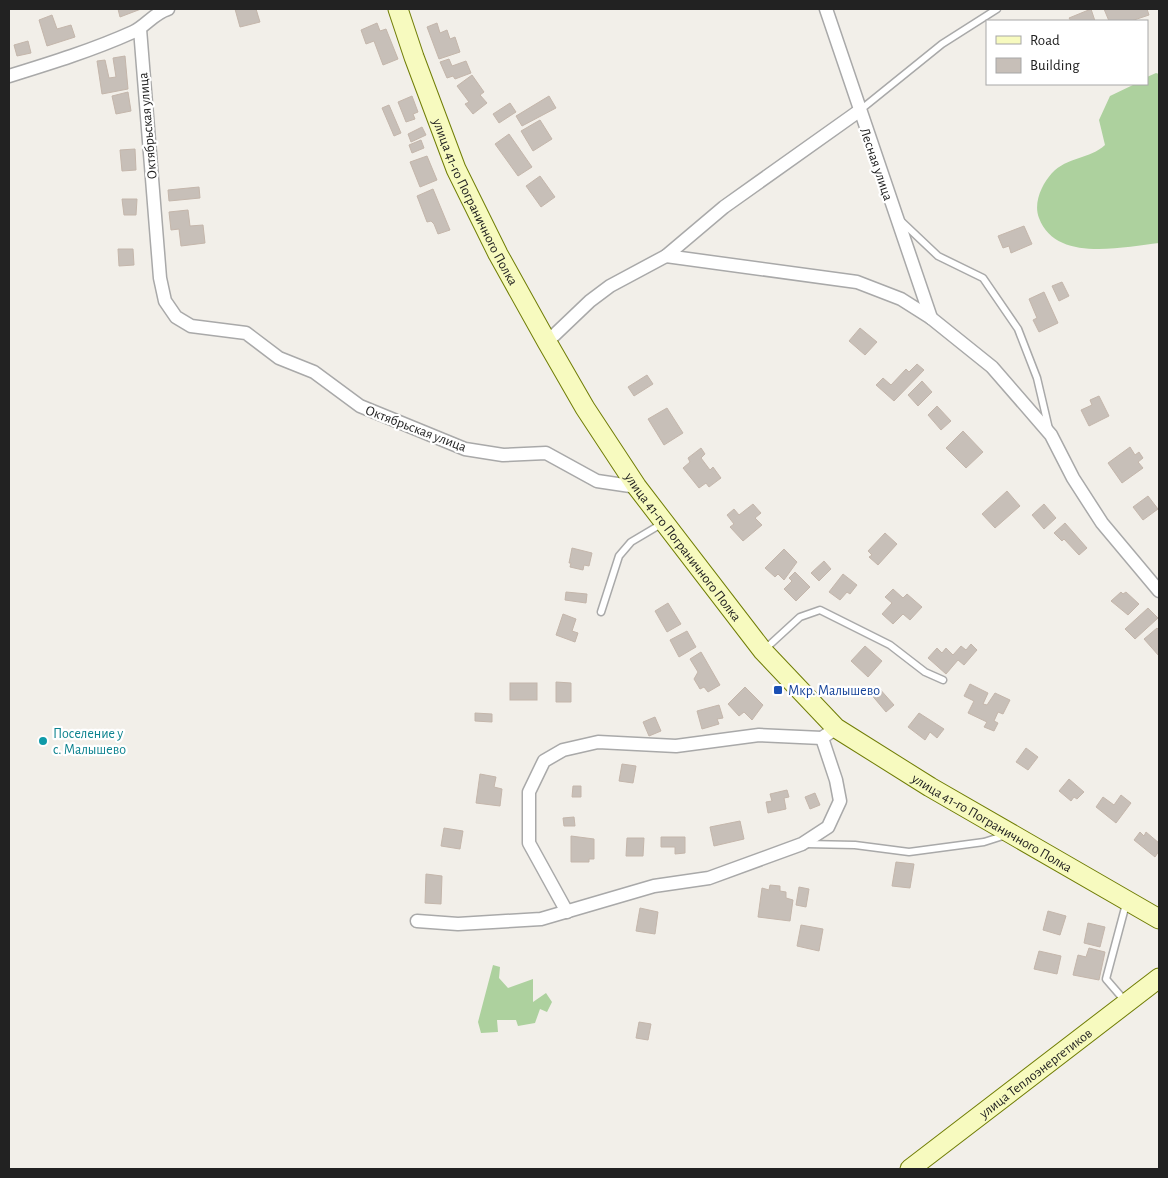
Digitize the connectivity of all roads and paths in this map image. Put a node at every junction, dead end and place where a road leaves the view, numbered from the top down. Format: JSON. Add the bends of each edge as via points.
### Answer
{"nodes":[{"id":1,"x":168,"y":9,"type":"edge"},
{"id":2,"x":398,"y":9,"type":"edge"},
{"id":3,"x":826,"y":9,"type":"edge"},
{"id":4,"x":997,"y":9,"type":"edge"},
{"id":5,"x":140,"y":29,"type":"junction"},
{"id":6,"x":9,"y":76,"type":"edge"},
{"id":7,"x":859,"y":111,"type":"junction"},
{"id":8,"x":896,"y":215,"type":"junction"},
{"id":9,"x":666,"y":256,"type":"junction"},
{"id":10,"x":931,"y":318,"type":"junction"},
{"id":11,"x":547,"y":342,"type":"junction"},
{"id":12,"x":1051,"y":435,"type":"junction"},
{"id":13,"x":637,"y":487,"type":"junction"},
{"id":14,"x":664,"y":523,"type":"junction"},
{"id":15,"x":1159,"y":591,"type":"edge"},
{"id":16,"x":601,"y":612,"type":"dead end"},
{"id":17,"x":763,"y":651,"type":"junction"},
{"id":18,"x":944,"y":680,"type":"dead end"},
{"id":19,"x":829,"y":733,"type":"junction"},
{"id":20,"x":1010,"y":834,"type":"junction"},
{"id":21,"x":802,"y":844,"type":"junction"},
{"id":22,"x":1127,"y":900,"type":"junction"},
{"id":23,"x":566,"y":912,"type":"junction"},
{"id":24,"x":1159,"y":919,"type":"edge"},
{"id":25,"x":417,"y":922,"type":"dead end"},
{"id":26,"x":1159,"y":978,"type":"edge"},
{"id":27,"x":1127,"y":1003,"type":"junction"},
{"id":28,"x":910,"y":1169,"type":"edge"}],
"edges":[{"from":1,"to":5,"type":"street","via":[[159,12]]},
{"from":2,"to":11,"type":"street","name":"улица 41-го Пограничного Полка","via":[[456,169]]},
{"from":3,"to":7,"type":"street","name":"Лесная улица"},
{"from":4,"to":7,"type":"lane","via":[[942,44]]},
{"from":5,"to":6,"type":"street","via":[[101,46]]},
{"from":5,"to":13,"type":"street","name":"Октябрьская улица","via":[[160,278],[166,301],[176,318],[191,326],[246,333],[279,358],[314,372],[360,406],[465,449],[502,455],[546,454],[597,481]]},
{"from":7,"to":8,"type":"street","name":"Лесная улица"},
{"from":7,"to":9,"type":"street","via":[[724,207]]},
{"from":8,"to":10,"type":"street","name":"Лесная улица"},
{"from":8,"to":12,"type":"lane","via":[[938,256],[983,278],[1018,329],[1036,378]]},
{"from":9,"to":10,"type":"street","via":[[857,282],[901,299]]},
{"from":9,"to":11,"type":"street","via":[[610,286]]},
{"from":10,"to":12,"type":"street","via":[[992,367]]},
{"from":11,"to":13,"type":"street","name":"улица 41-го Пограничного Полка","via":[[585,408]]},
{"from":12,"to":15,"type":"street","via":[[1073,478],[1102,523]]},
{"from":13,"to":14,"type":"street","name":"улица 41-го Пограничного Полка"},
{"from":14,"to":16,"type":"lane","via":[[631,542],[619,556]]},
{"from":14,"to":17,"type":"street","name":"улица 41-го Пограничного Полка"},
{"from":17,"to":18,"type":"lane","via":[[800,617],[820,610],[890,645],[926,672]]},
{"from":17,"to":19,"type":"street","name":"улица 41-го Пограничного Полка"},
{"from":19,"to":20,"type":"street","name":"улица 41-го Пограничного Полка"},
{"from":19,"to":21,"type":"street","via":[[840,801],[828,827]]},
{"from":19,"to":23,"type":"street","via":[[759,735],[676,746],[598,742],[563,750],[544,760],[529,792],[529,843]]},
{"from":20,"to":21,"type":"lane","via":[[984,842],[909,852],[855,845]]},
{"from":20,"to":22,"type":"street","name":"улица 41-го Пограничного Полка"},
{"from":21,"to":23,"type":"street","via":[[709,878],[654,886]]},
{"from":22,"to":24,"type":"street","name":"улица 41-го Пограничного Полка"},
{"from":22,"to":27,"type":"lane","via":[[1106,979]]},
{"from":23,"to":25,"type":"street","via":[[532,920],[458,924]]},
{"from":26,"to":27,"type":"street","name":"улица Теплоэнергетиков"},
{"from":27,"to":28,"type":"street","name":"улица Теплоэнергетиков"}]}
